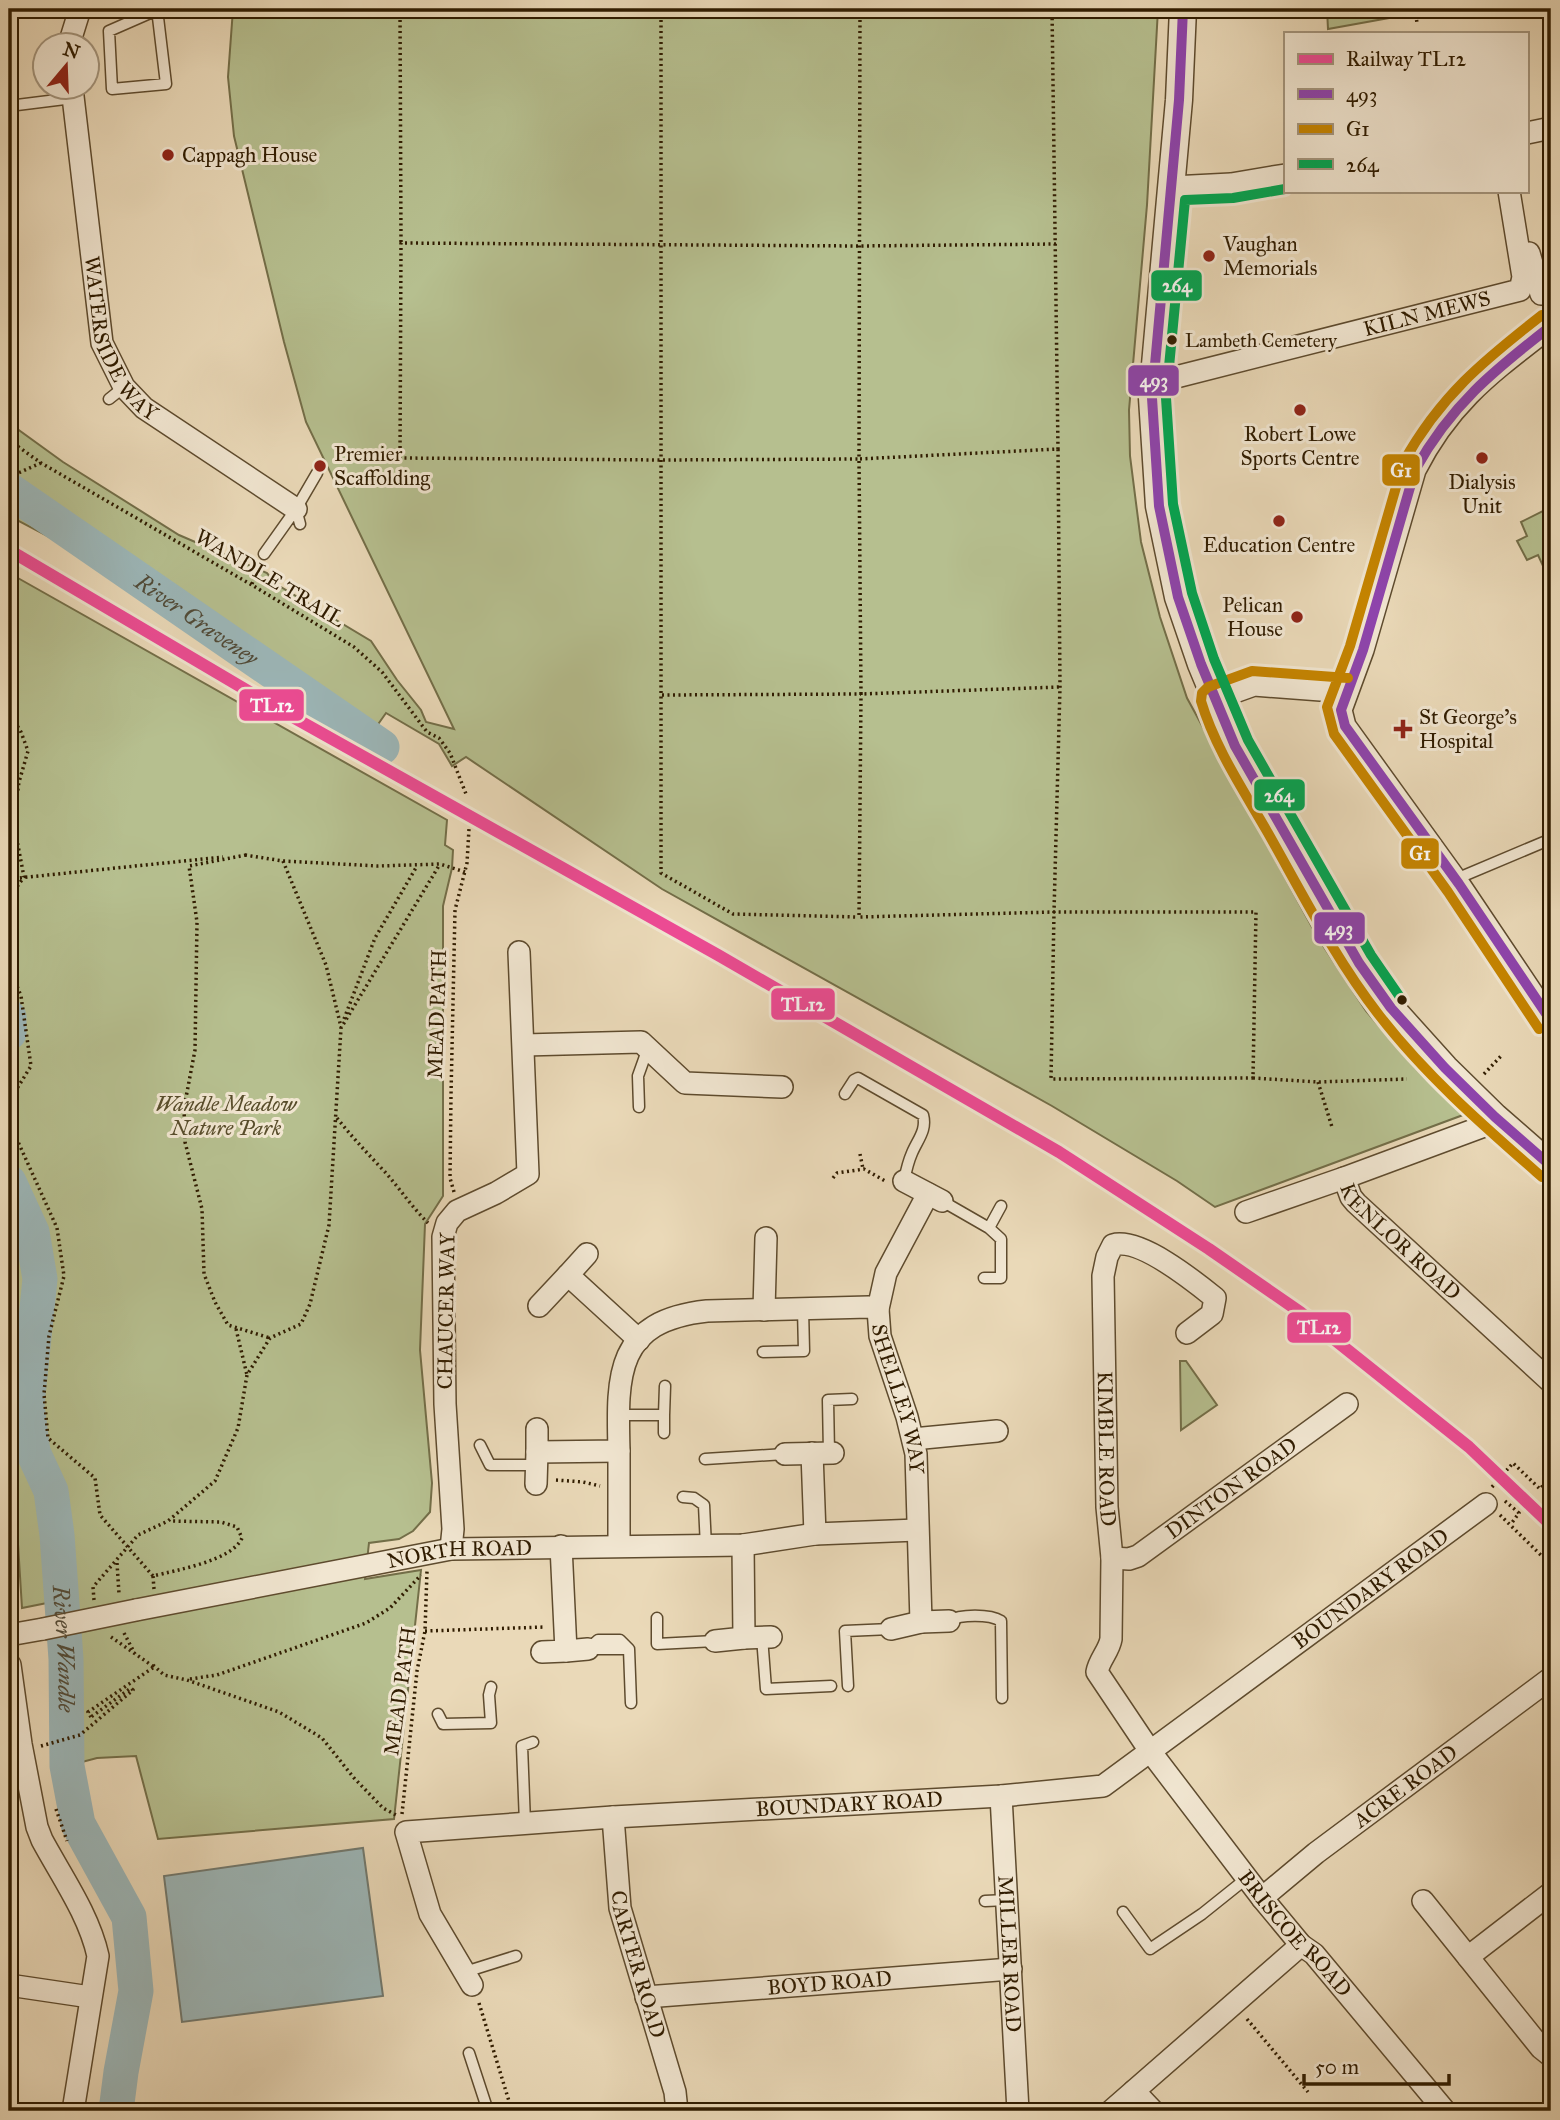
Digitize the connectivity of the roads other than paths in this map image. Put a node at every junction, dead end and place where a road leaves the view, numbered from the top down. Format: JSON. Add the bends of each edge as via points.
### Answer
{"nodes":[{"id":1,"x":80,"y":9,"type":"edge"},
{"id":2,"x":157,"y":9,"type":"edge"},
{"id":3,"x":1182,"y":9,"type":"edge"},
{"id":4,"x":73,"y":32,"type":"edge"},
{"id":5,"x":32,"y":101,"type":"edge"},
{"id":6,"x":74,"y":102,"type":"edge"},
{"id":7,"x":9,"y":106,"type":"edge"},
{"id":8,"x":1551,"y":128,"type":"edge"},
{"id":9,"x":1528,"y":133,"type":"edge"},
{"id":10,"x":1284,"y":175,"type":"edge"},
{"id":11,"x":1172,"y":187,"type":"junction"},
{"id":12,"x":1509,"y":192,"type":"edge"},
{"id":13,"x":1515,"y":231,"type":"junction"},
{"id":14,"x":1551,"y":292,"type":"edge"},
{"id":15,"x":1551,"y":326,"type":"edge"},
{"id":16,"x":1153,"y":378,"type":"junction"},
{"id":17,"x":317,"y":472,"type":"dead end"},
{"id":18,"x":298,"y":516,"type":"junction"},
{"id":19,"x":264,"y":554,"type":"dead end"},
{"id":20,"x":1347,"y":692,"type":"junction"},
{"id":21,"x":1215,"y":699,"type":"junction"},
{"id":22,"x":1551,"y":839,"type":"edge"},
{"id":23,"x":1456,"y":879,"type":"junction"},
{"id":24,"x":519,"y":952,"type":"dead end"},
{"id":25,"x":1551,"y":1021,"type":"edge"},
{"id":26,"x":524,"y":1045,"type":"junction"},
{"id":27,"x":648,"y":1048,"type":"junction"},
{"id":28,"x":782,"y":1087,"type":"dead end"},
{"id":29,"x":845,"y":1094,"type":"dead end"},
{"id":30,"x":639,"y":1107,"type":"dead end"},
{"id":31,"x":1495,"y":1117,"type":"junction"},
{"id":32,"x":1551,"y":1166,"type":"edge"},
{"id":33,"x":1344,"y":1178,"type":"junction"},
{"id":34,"x":899,"y":1184,"type":"joint"},
{"id":35,"x":935,"y":1198,"type":"junction"},
{"id":36,"x":1001,"y":1206,"type":"dead end"},
{"id":37,"x":1246,"y":1212,"type":"dead end"},
{"id":38,"x":989,"y":1228,"type":"junction"},
{"id":39,"x":766,"y":1238,"type":"dead end"},
{"id":40,"x":587,"y":1254,"type":"dead end"},
{"id":41,"x":568,"y":1275,"type":"junction"},
{"id":42,"x":984,"y":1278,"type":"dead end"},
{"id":43,"x":539,"y":1306,"type":"dead end"},
{"id":44,"x":803,"y":1309,"type":"junction"},
{"id":45,"x":878,"y":1309,"type":"junction"},
{"id":46,"x":764,"y":1310,"type":"junction"},
{"id":47,"x":1187,"y":1333,"type":"dead end"},
{"id":48,"x":639,"y":1340,"type":"junction"},
{"id":49,"x":763,"y":1352,"type":"dead end"},
{"id":50,"x":1551,"y":1382,"type":"edge"},
{"id":51,"x":664,"y":1387,"type":"dead end"},
{"id":52,"x":852,"y":1399,"type":"dead end"},
{"id":53,"x":1347,"y":1404,"type":"dead end"},
{"id":54,"x":618,"y":1415,"type":"junction"},
{"id":55,"x":664,"y":1415,"type":"junction"},
{"id":56,"x":537,"y":1429,"type":"dead end"},
{"id":57,"x":997,"y":1431,"type":"dead end"},
{"id":58,"x":664,"y":1433,"type":"dead end"},
{"id":59,"x":913,"y":1439,"type":"junction"},
{"id":60,"x":480,"y":1445,"type":"dead end"},
{"id":61,"x":619,"y":1451,"type":"junction"},
{"id":62,"x":825,"y":1453,"type":"junction"},
{"id":63,"x":785,"y":1454,"type":"joint"},
{"id":64,"x":705,"y":1459,"type":"dead end"},
{"id":65,"x":537,"y":1470,"type":"junction"},
{"id":66,"x":682,"y":1497,"type":"dead end"},
{"id":67,"x":1491,"y":1502,"type":"road end"},
{"id":68,"x":917,"y":1530,"type":"junction"},
{"id":69,"x":816,"y":1534,"type":"junction"},
{"id":70,"x":620,"y":1545,"type":"junction"},
{"id":71,"x":743,"y":1545,"type":"junction"},
{"id":72,"x":561,"y":1546,"type":"junction"},
{"id":73,"x":706,"y":1547,"type":"junction"},
{"id":74,"x":451,"y":1549,"type":"junction"},
{"id":75,"x":1112,"y":1558,"type":"junction"},
{"id":76,"x":657,"y":1618,"type":"dead end"},
{"id":77,"x":949,"y":1621,"type":"joint"},
{"id":78,"x":921,"y":1622,"type":"junction"},
{"id":79,"x":891,"y":1629,"type":"joint"},
{"id":80,"x":9,"y":1635,"type":"edge"},
{"id":81,"x":759,"y":1638,"type":"junction"},
{"id":82,"x":715,"y":1641,"type":"joint"},
{"id":83,"x":577,"y":1650,"type":"junction"},
{"id":84,"x":542,"y":1652,"type":"dead end"},
{"id":85,"x":10,"y":1665,"type":"edge"},
{"id":86,"x":1551,"y":1678,"type":"edge"},
{"id":87,"x":831,"y":1686,"type":"dead end"},
{"id":88,"x":848,"y":1686,"type":"dead end"},
{"id":89,"x":491,"y":1687,"type":"dead end"},
{"id":90,"x":1002,"y":1698,"type":"dead end"},
{"id":91,"x":631,"y":1703,"type":"dead end"},
{"id":92,"x":438,"y":1714,"type":"dead end"},
{"id":93,"x":533,"y":1742,"type":"dead end"},
{"id":94,"x":1150,"y":1751,"type":"junction"},
{"id":95,"x":1001,"y":1796,"type":"junction"},
{"id":96,"x":613,"y":1817,"type":"junction"},
{"id":97,"x":525,"y":1823,"type":"junction"},
{"id":98,"x":1247,"y":1878,"type":"junction"},
{"id":99,"x":1551,"y":1894,"type":"edge"},
{"id":100,"x":1262,"y":1898,"type":"junction"},
{"id":101,"x":1007,"y":1900,"type":"junction"},
{"id":102,"x":985,"y":1901,"type":"dead end"},
{"id":103,"x":1423,"y":1901,"type":"dead end"},
{"id":104,"x":1123,"y":1912,"type":"dead end"},
{"id":105,"x":1301,"y":1945,"type":"junction"},
{"id":106,"x":516,"y":1956,"type":"dead end"},
{"id":107,"x":1468,"y":1957,"type":"junction"},
{"id":108,"x":1011,"y":1969,"type":"junction"},
{"id":109,"x":468,"y":1978,"type":"joint"},
{"id":110,"x":9,"y":1985,"type":"edge"},
{"id":111,"x":90,"y":1997,"type":"junction"},
{"id":112,"x":646,"y":1997,"type":"junction"},
{"id":113,"x":469,"y":2053,"type":"dead end"},
{"id":114,"x":1551,"y":2056,"type":"edge"},
{"id":115,"x":1134,"y":2091,"type":"junction"},
{"id":116,"x":1442,"y":2110,"type":"edge"},
{"id":117,"x":73,"y":2111,"type":"edge"},
{"id":118,"x":488,"y":2111,"type":"edge"},
{"id":119,"x":677,"y":2111,"type":"edge"},
{"id":120,"x":1018,"y":2111,"type":"edge"},
{"id":121,"x":1111,"y":2111,"type":"edge"},
{"id":122,"x":1153,"y":2111,"type":"edge"}],
"edges":[{"from":1,"to":4,"type":"street"},
{"from":2,"to":2,"type":"lane","via":[[166,84],[112,89],[109,31]]},
{"from":3,"to":11,"type":"street"},
{"from":5,"to":7,"type":"lane"},
{"from":6,"to":18,"type":"street","name":"WATERSIDE WAY","via":[[102,343],[117,393]]},
{"from":8,"to":9,"type":"street"},
{"from":10,"to":11,"type":"street"},
{"from":11,"to":16,"type":"street"},
{"from":12,"to":13,"type":"street","name":"KILN MEWS"},
{"from":13,"to":14,"type":"street","via":[[1527,248],[1541,294]]},
{"from":13,"to":16,"type":"street","name":"KILN MEWS","via":[[1520,290],[1172,378]]},
{"from":15,"to":20,"type":"street","via":[[1478,383],[1449,414],[1423,454]]},
{"from":16,"to":21,"type":"street","via":[[1155,466],[1166,548],[1178,597]]},
{"from":17,"to":18,"type":"lane"},
{"from":18,"to":19,"type":"lane"},
{"from":20,"to":21,"type":"street","via":[[1254,685]]},
{"from":20,"to":23,"type":"street","via":[[1341,710],[1345,726]]},
{"from":21,"to":31,"type":"street","via":[[1235,746],[1359,963],[1391,1008]]},
{"from":22,"to":23,"type":"lane"},
{"from":23,"to":25,"type":"street"},
{"from":24,"to":26,"type":"street","name":"CHAUCER WAY"},
{"from":26,"to":27,"type":"street","via":[[641,1041]]},
{"from":26,"to":74,"type":"street","name":"CHAUCER WAY","via":[[528,1174],[453,1214],[443,1237]]},
{"from":27,"to":28,"type":"street","via":[[685,1083]]},
{"from":27,"to":30,"type":"lane","via":[[638,1076]]},
{"from":29,"to":34,"type":"lane","via":[[859,1078],[923,1115],[923,1133]]},
{"from":31,"to":32,"type":"street"},
{"from":31,"to":33,"type":"street","name":"KENLOR ROAD","via":[[1487,1125]]},
{"from":33,"to":37,"type":"street"},
{"from":33,"to":50,"type":"street","name":"KENLOR ROAD","via":[[1356,1203]]},
{"from":34,"to":35,"type":"street"},
{"from":35,"to":38,"type":"lane"},
{"from":35,"to":45,"type":"street","name":"SHELLEY WAY","via":[[886,1273]]},
{"from":36,"to":38,"type":"lane"},
{"from":38,"to":42,"type":"lane","via":[[1001,1239],[1001,1278]]},
{"from":39,"to":46,"type":"street"},
{"from":40,"to":41,"type":"street"},
{"from":41,"to":43,"type":"street"},
{"from":41,"to":48,"type":"street"},
{"from":44,"to":45,"type":"street"},
{"from":44,"to":46,"type":"street"},
{"from":44,"to":49,"type":"lane","via":[[804,1351]]},
{"from":45,"to":59,"type":"street","name":"SHELLEY WAY","via":[[880,1336]]},
{"from":46,"to":48,"type":"street","via":[[682,1314],[658,1323]]},
{"from":47,"to":75,"type":"street","name":"KIMBLE ROAD","via":[[1212,1314],[1215,1298],[1134,1245],[1113,1244],[1103,1276]]},
{"from":48,"to":54,"type":"street","via":[[620,1378]]},
{"from":51,"to":55,"type":"lane"},
{"from":52,"to":62,"type":"lane","via":[[828,1400]]},
{"from":53,"to":75,"type":"street","name":"DINTON ROAD","via":[[1138,1556]]},
{"from":54,"to":55,"type":"lane"},
{"from":54,"to":61,"type":"street"},
{"from":55,"to":58,"type":"lane"},
{"from":56,"to":65,"type":"street"},
{"from":57,"to":59,"type":"street"},
{"from":59,"to":68,"type":"street","name":"SHELLEY WAY"},
{"from":60,"to":65,"type":"lane","via":[[490,1465]]},
{"from":61,"to":65,"type":"street"},
{"from":61,"to":70,"type":"street"},
{"from":62,"to":63,"type":"street"},
{"from":62,"to":69,"type":"street"},
{"from":63,"to":64,"type":"lane"},
{"from":66,"to":73,"type":"lane","via":[[704,1505]]},
{"from":67,"to":94,"type":"street","name":"BOUNDARY ROAD"},
{"from":68,"to":69,"type":"street","name":"NORTH ROAD"},
{"from":68,"to":78,"type":"street","name":"SHELLEY WAY"},
{"from":69,"to":71,"type":"street","name":"NORTH ROAD"},
{"from":70,"to":72,"type":"street","name":"NORTH ROAD"},
{"from":70,"to":73,"type":"street","name":"NORTH ROAD"},
{"from":71,"to":73,"type":"street","name":"NORTH ROAD"},
{"from":71,"to":81,"type":"street"},
{"from":72,"to":74,"type":"street","name":"NORTH ROAD"},
{"from":72,"to":83,"type":"street","via":[[564,1626]]},
{"from":74,"to":80,"type":"street","name":"NORTH ROAD","bridge":true},
{"from":75,"to":94,"type":"street","name":"KIMBLE ROAD","via":[[1110,1647],[1097,1672]]},
{"from":76,"to":82,"type":"lane","via":[[657,1644]]},
{"from":77,"to":78,"type":"street"},
{"from":77,"to":90,"type":"lane","via":[[1001,1621]]},
{"from":78,"to":79,"type":"street"},
{"from":79,"to":88,"type":"lane","via":[[845,1631]]},
{"from":81,"to":82,"type":"street"},
{"from":81,"to":87,"type":"lane","via":[[766,1689]]},
{"from":83,"to":84,"type":"street"},
{"from":83,"to":91,"type":"lane","via":[[598,1640],[620,1640],[629,1649]]},
{"from":85,"to":111,"type":"street","via":[[37,1827],[95,1942],[98,1956]]},
{"from":86,"to":100,"type":"street","name":"ACRE ROAD"},
{"from":89,"to":92,"type":"lane","via":[[491,1723],[443,1724]]},
{"from":93,"to":97,"type":"lane","via":[[522,1746]]},
{"from":94,"to":95,"type":"street","name":"BOUNDARY ROAD","via":[[1103,1786]]},
{"from":94,"to":98,"type":"street","name":"BRISCOE ROAD"},
{"from":95,"to":96,"type":"street","name":"BOUNDARY ROAD"},
{"from":95,"to":101,"type":"street","name":"MILLER ROAD"},
{"from":96,"to":97,"type":"street","name":"BOUNDARY ROAD"},
{"from":96,"to":112,"type":"street","name":"CARTER ROAD","via":[[620,1908]]},
{"from":97,"to":109,"type":"street","name":"BOUNDARY ROAD","via":[[406,1832],[430,1914]]},
{"from":98,"to":100,"type":"street","name":"BRISCOE ROAD"},
{"from":98,"to":104,"type":"lane","via":[[1150,1949]]},
{"from":99,"to":107,"type":"street"},
{"from":100,"to":105,"type":"street","name":"BRISCOE ROAD"},
{"from":101,"to":102,"type":"lane"},
{"from":101,"to":108,"type":"street","name":"MILLER ROAD"},
{"from":103,"to":107,"type":"street"},
{"from":105,"to":115,"type":"street"},
{"from":105,"to":116,"type":"street","name":"BRISCOE ROAD","via":[[1314,1954]]},
{"from":106,"to":109,"type":"lane"},
{"from":107,"to":114,"type":"street"},
{"from":108,"to":112,"type":"street","name":"BOYD ROAD"},
{"from":108,"to":120,"type":"street","name":"MILLER ROAD"},
{"from":110,"to":111,"type":"street"},
{"from":111,"to":117,"type":"street"},
{"from":112,"to":119,"type":"street","name":"CARTER ROAD"},
{"from":113,"to":118,"type":"lane"},
{"from":115,"to":121,"type":"street"},
{"from":115,"to":122,"type":"street"}]}
